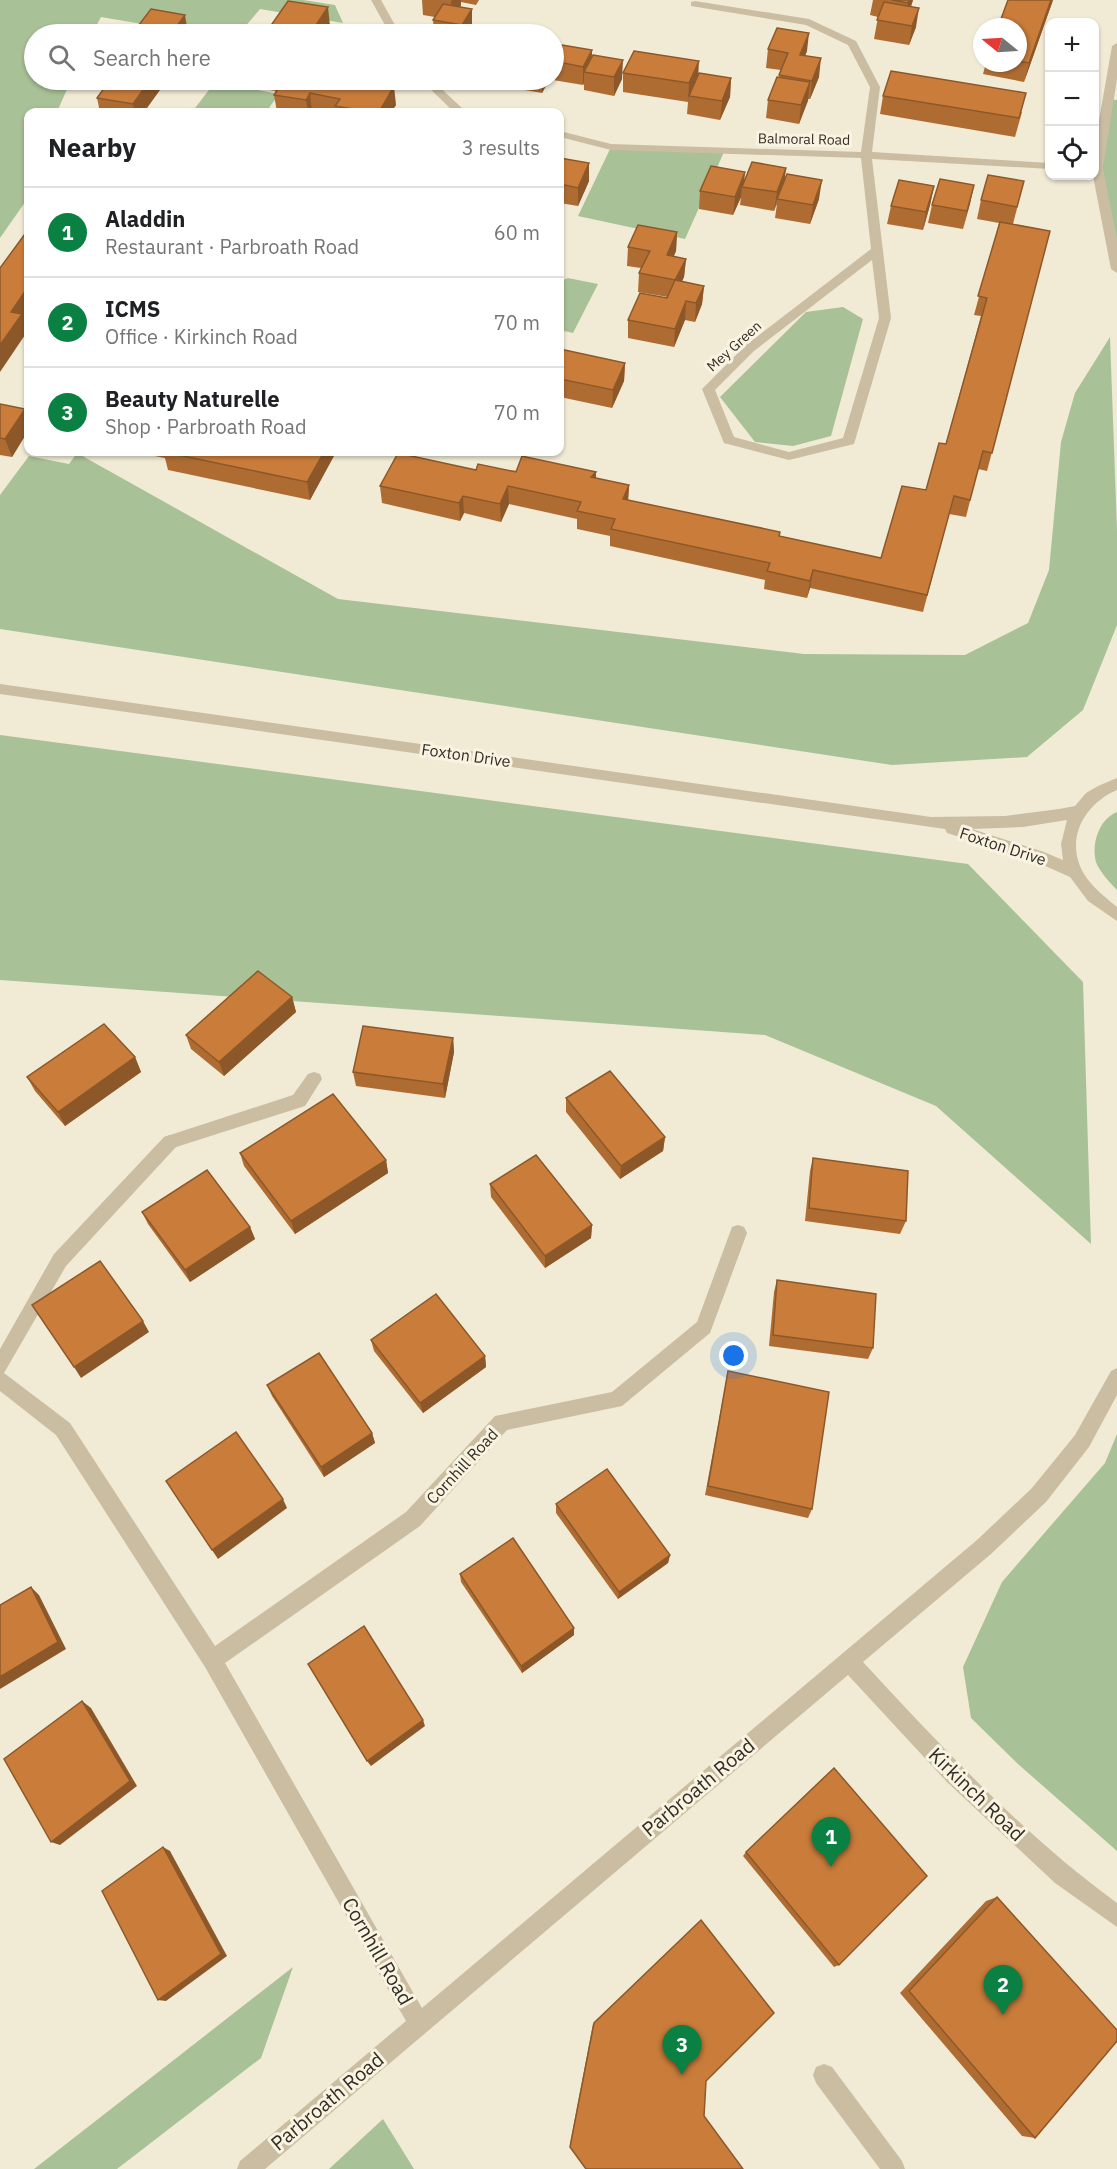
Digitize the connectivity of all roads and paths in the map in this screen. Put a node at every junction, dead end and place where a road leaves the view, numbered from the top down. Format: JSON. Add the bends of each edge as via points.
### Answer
{"nodes":[{"id":1,"x":376,"y":0,"type":"edge"},
{"id":2,"x":695,"y":4,"type":"dead end"},
{"id":3,"x":389,"y":24,"type":"edge"},
{"id":4,"x":1117,"y":46,"type":"edge"},
{"id":5,"x":440,"y":90,"type":"edge"},
{"id":6,"x":457,"y":108,"type":"edge"},
{"id":7,"x":564,"y":135,"type":"edge"},
{"id":8,"x":1099,"y":151,"type":"edge"},
{"id":9,"x":866,"y":155,"type":"junction"},
{"id":10,"x":1045,"y":166,"type":"edge"},
{"id":11,"x":1098,"y":180,"type":"edge"},
{"id":12,"x":878,"y":250,"type":"junction"},
{"id":13,"x":1117,"y":269,"type":"edge"},
{"id":14,"x":0,"y":689,"type":"edge"},
{"id":15,"x":1117,"y":773,"type":"edge"},
{"id":16,"x":1111,"y":786,"type":"edge"},
{"id":17,"x":1079,"y":811,"type":"junction"},
{"id":18,"x":932,"y":823,"type":"junction"},
{"id":19,"x":1074,"y":872,"type":"junction"},
{"id":20,"x":1103,"y":904,"type":"junction"},
{"id":21,"x":1117,"y":915,"type":"edge"},
{"id":22,"x":1117,"y":931,"type":"edge"},
{"id":23,"x":314,"y":1079,"type":"dead end"},
{"id":24,"x":738,"y":1233,"type":"dead end"},
{"id":25,"x":0,"y":1366,"type":"edge"},
{"id":26,"x":1117,"y":1377,"type":"edge"},
{"id":27,"x":0,"y":1380,"type":"edge"},
{"id":28,"x":212,"y":1660,"type":"junction"},
{"id":29,"x":848,"y":1661,"type":"junction"},
{"id":30,"x":1117,"y":1916,"type":"edge"},
{"id":31,"x":418,"y":2023,"type":"junction"},
{"id":32,"x":824,"y":2075,"type":"dead end"},
{"id":33,"x":248,"y":2169,"type":"edge"},
{"id":34,"x":894,"y":2169,"type":"edge"}],
"edges":[{"from":1,"to":3,"type":"street"},
{"from":2,"to":9,"type":"street","name":"Mey Green","via":[[809,22],[852,43],[875,87]]},
{"from":4,"to":8,"type":"street"},
{"from":5,"to":6,"type":"street"},
{"from":7,"to":9,"type":"street","name":"Balmoral Road","via":[[611,147]]},
{"from":9,"to":10,"type":"street","name":"Balmoral Road"},
{"from":9,"to":12,"type":"street","name":"Mey Green"},
{"from":11,"to":13,"type":"street"},
{"from":12,"to":12,"type":"street","name":"Mey Green","via":[[885,318],[849,441],[789,456],[729,440],[708,389],[750,348]]},
{"from":14,"to":18,"type":"street","name":"Foxton Drive"},
{"from":15,"to":16,"type":"street","name":"Foxton Drive"},
{"from":16,"to":17,"type":"street","name":"Foxton Drive","via":[[1084,802]]},
{"from":17,"to":18,"type":"street","name":"Foxton Drive","via":[[999,824]]},
{"from":17,"to":19,"type":"street","name":"Foxton Drive","via":[[1071,822],[1067,845]]},
{"from":18,"to":19,"type":"street","name":"Foxton Drive","via":[[1039,856]]},
{"from":19,"to":20,"type":"street","name":"Foxton Drive"},
{"from":20,"to":21,"type":"street","name":"Foxton Drive"},
{"from":20,"to":22,"type":"street"},
{"from":23,"to":25,"type":"street","via":[[299,1101],[170,1142],[60,1260]]},
{"from":24,"to":28,"type":"street","name":"Cornhill Road","via":[[704,1327],[616,1400],[502,1422],[412,1519]]},
{"from":26,"to":29,"type":"street","name":"Parbroath Road","via":[[1082,1442],[1039,1495],[984,1547]]},
{"from":27,"to":28,"type":"street","name":"Cornhill Road","via":[[63,1429]]},
{"from":28,"to":31,"type":"street","name":"Cornhill Road"},
{"from":29,"to":30,"type":"street","name":"Kirkinch Road","via":[[954,1775],[1062,1876]]},
{"from":29,"to":31,"type":"street","name":"Parbroath Road"},
{"from":31,"to":33,"type":"street","name":"Parbroath Road"},
{"from":32,"to":34,"type":"street"}]}
